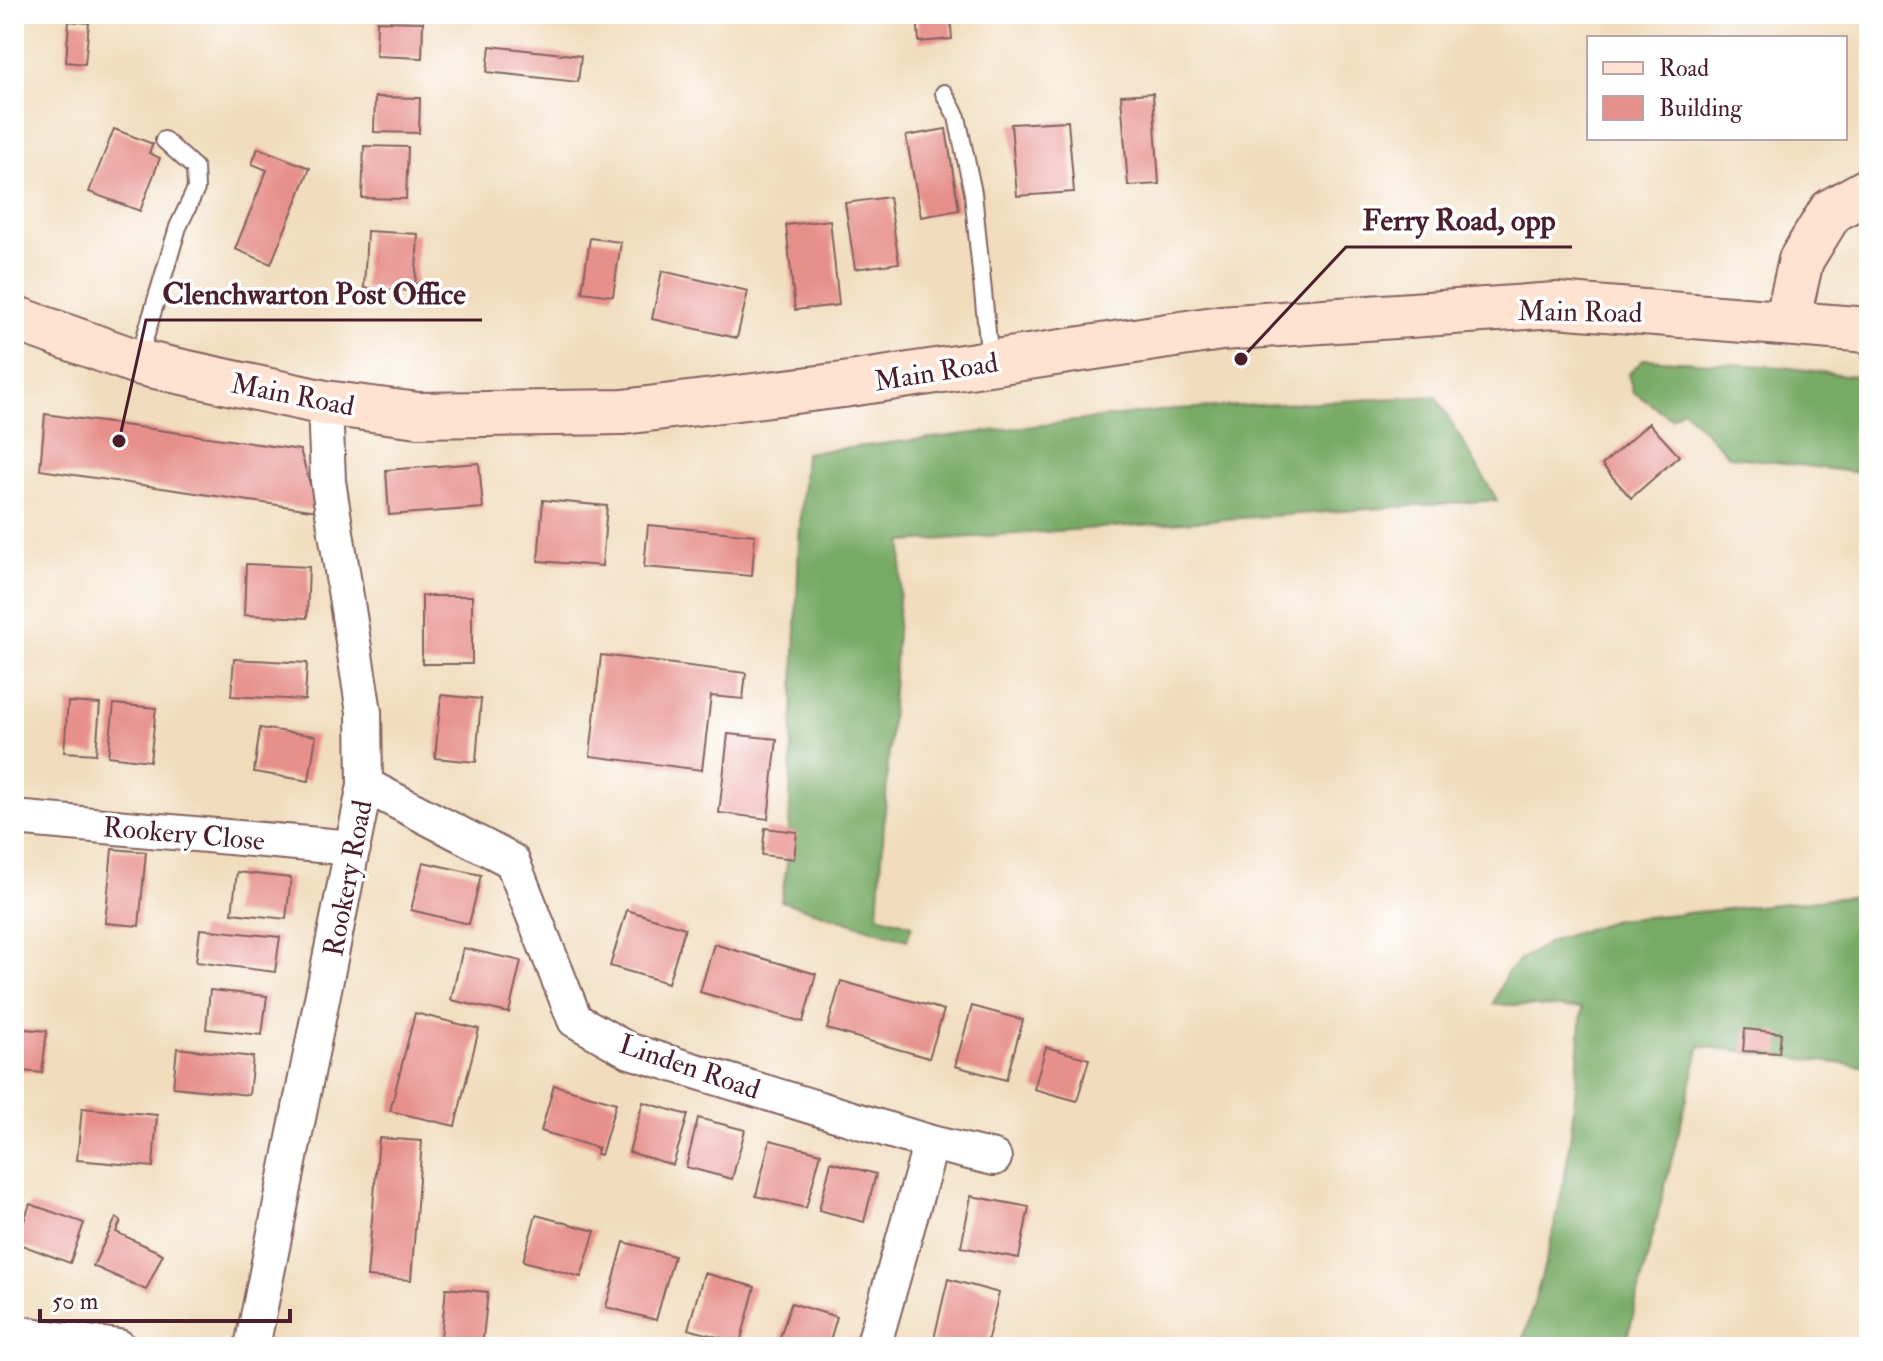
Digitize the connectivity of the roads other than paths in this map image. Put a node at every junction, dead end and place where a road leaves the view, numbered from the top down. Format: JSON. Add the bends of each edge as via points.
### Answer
{"nodes":[{"id":1,"x":944,"y":93,"type":"dead end"},
{"id":2,"x":164,"y":140,"type":"dead end"},
{"id":3,"x":1869,"y":190,"type":"edge"},
{"id":4,"x":14,"y":318,"type":"edge"},
{"id":5,"x":1787,"y":322,"type":"junction"},
{"id":6,"x":1869,"y":330,"type":"edge"},
{"id":7,"x":137,"y":362,"type":"junction"},
{"id":8,"x":990,"y":363,"type":"junction"},
{"id":9,"x":325,"y":403,"type":"junction"},
{"id":10,"x":365,"y":785,"type":"junction"},
{"id":11,"x":14,"y":818,"type":"edge"},
{"id":12,"x":353,"y":848,"type":"junction"},
{"id":13,"x":931,"y":1143,"type":"junction"},
{"id":14,"x":994,"y":1158,"type":"dead end"},
{"id":15,"x":14,"y":1333,"type":"edge"},
{"id":16,"x":119,"y":1347,"type":"edge"},
{"id":17,"x":252,"y":1347,"type":"edge"},
{"id":18,"x":873,"y":1347,"type":"edge"}],
"edges":[{"from":1,"to":8,"type":"lane","via":[[957,117],[973,193]]},
{"from":2,"to":7,"type":"lane","via":[[195,168],[196,189],[178,227]]},
{"from":3,"to":5,"type":"street","via":[[1831,211],[1808,248]]},
{"from":4,"to":7,"type":"street","name":"Main Road"},
{"from":5,"to":6,"type":"street","name":"Main Road"},
{"from":5,"to":8,"type":"street","name":"Main Road","via":[[1556,305],[1221,328]]},
{"from":7,"to":9,"type":"street","name":"Main Road"},
{"from":8,"to":9,"type":"street","name":"Main Road","via":[[623,412],[418,415]]},
{"from":9,"to":10,"type":"street","name":"Rookery Road","via":[[328,481],[364,712]]},
{"from":10,"to":12,"type":"street","name":"Rookery Road"},
{"from":10,"to":13,"type":"street","name":"Linden Road","via":[[512,861],[575,1020],[630,1051]]},
{"from":11,"to":12,"type":"street","name":"Rookery Close"},
{"from":12,"to":17,"type":"street","name":"Rookery Road"},
{"from":13,"to":14,"type":"street","name":"Linden Road"},
{"from":13,"to":18,"type":"street"},
{"from":15,"to":16,"type":"street"}]}
